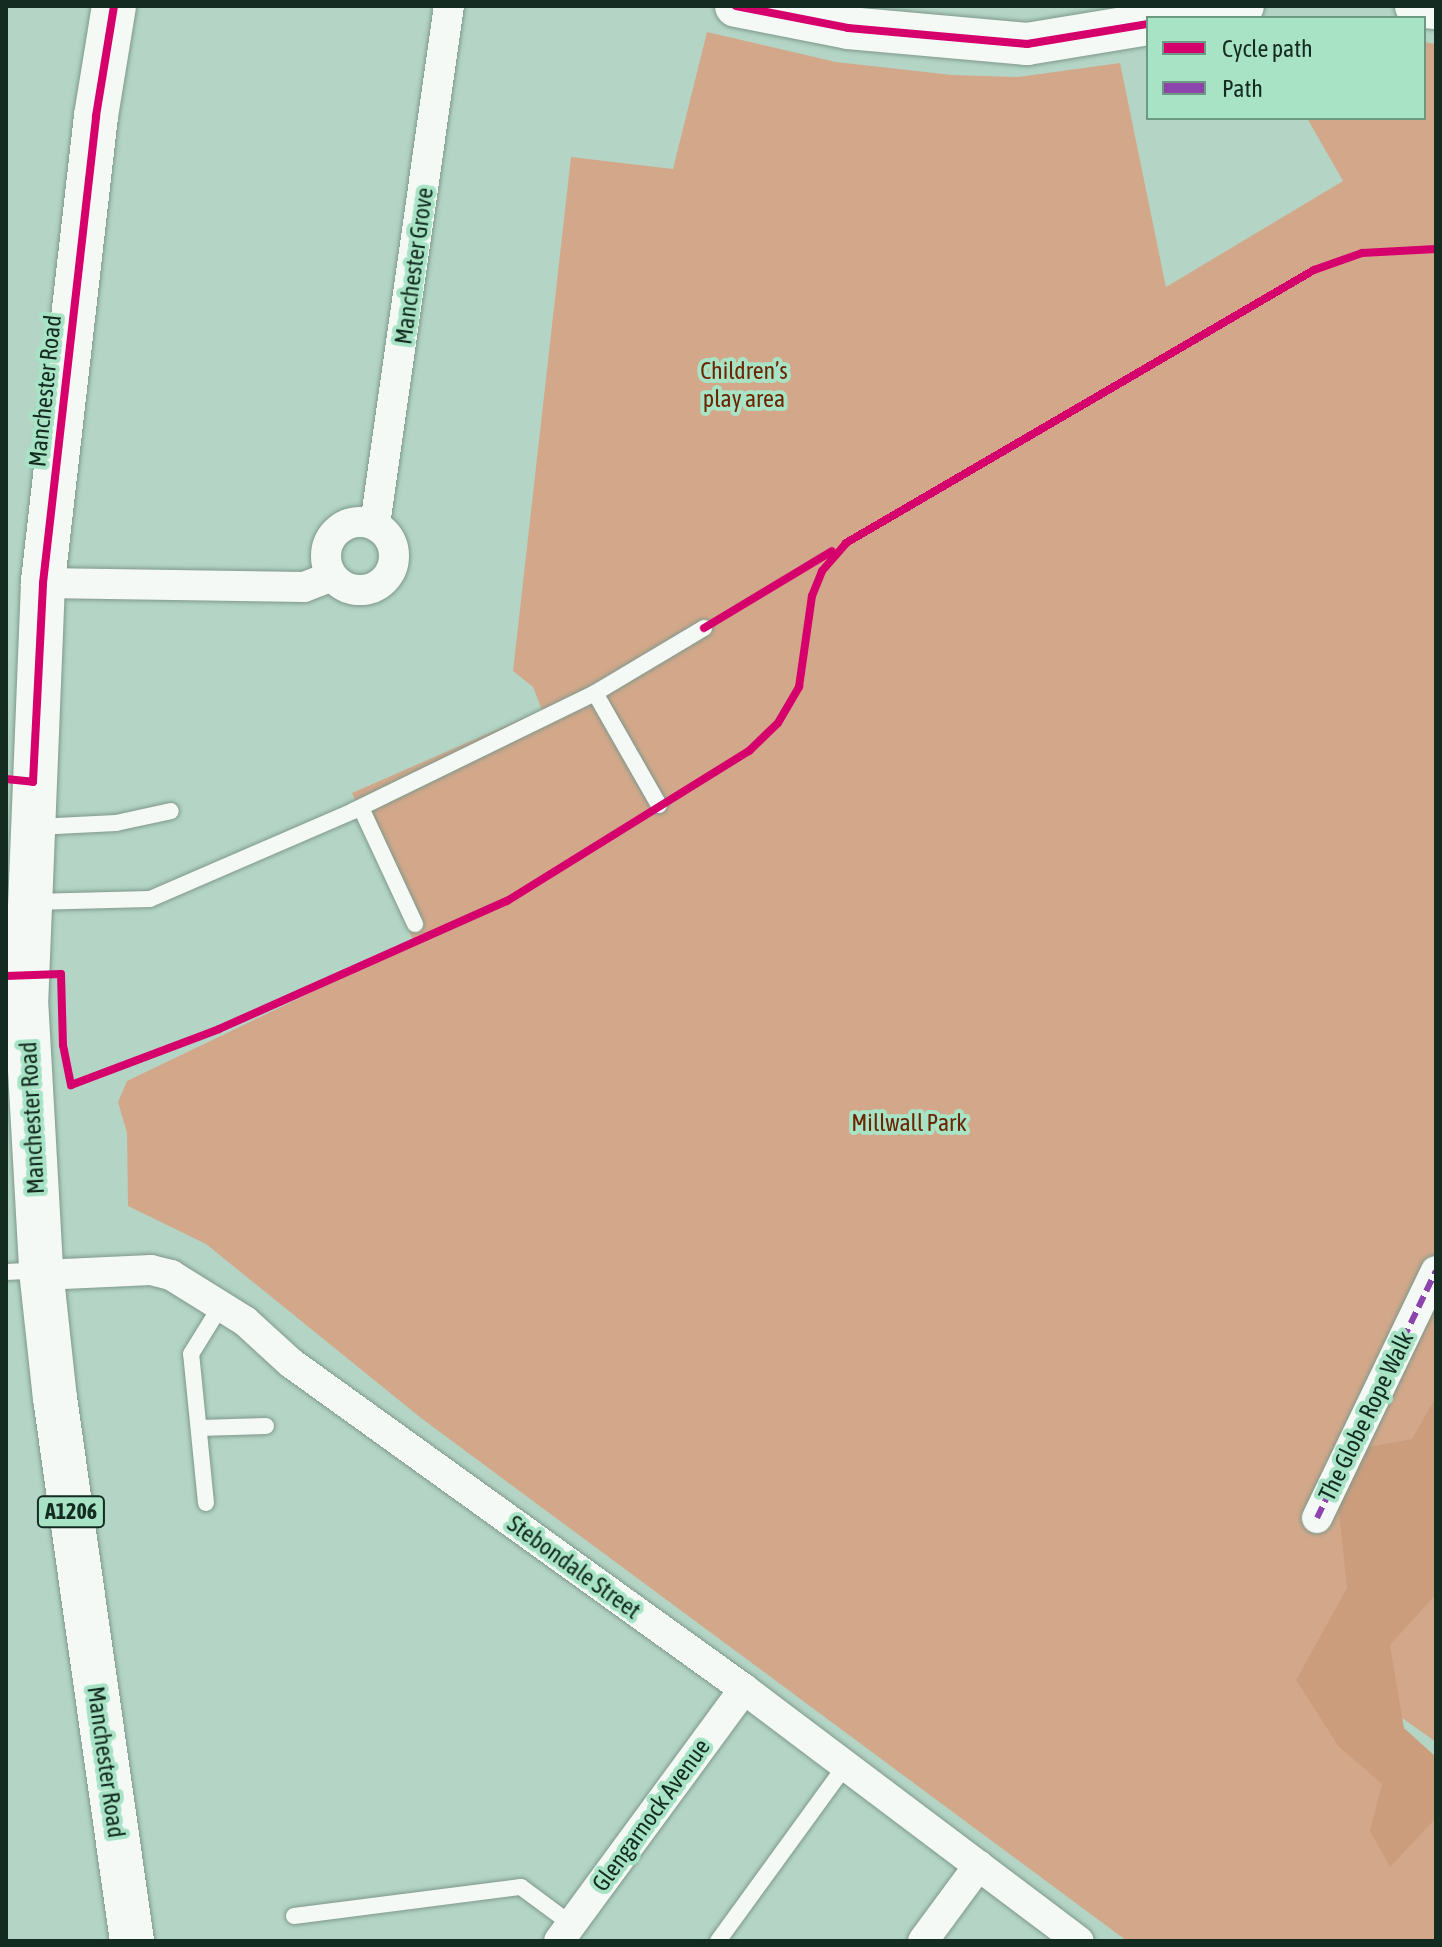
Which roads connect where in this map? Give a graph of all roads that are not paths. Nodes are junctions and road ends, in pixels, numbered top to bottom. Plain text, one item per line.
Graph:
1 (114, 6) edge
2 (449, 6) edge
3 (736, 6) edge
4 (1239, 6) edge
5 (1416, 6) edge
6 (1436, 8) edge
7 (1190, 16) edge
8 (1146, 24) edge
9 (375, 525) junction
10 (332, 576) junction
11 (43, 583) junction
12 (704, 628) dead end
13 (595, 693) junction
14 (19, 780) edge
15 (659, 805) dead end
16 (361, 808) junction
17 (171, 811) dead end
18 (30, 827) junction
19 (28, 902) junction
20 (415, 924) dead end
21 (1436, 1271) edge
22 (30, 1272) edge
23 (220, 1307) junction
24 (266, 1426) dead end
25 (199, 1428) junction
26 (206, 1503) dead end
27 (1317, 1518) dead end
28 (744, 1689) junction
29 (845, 1766) junction
30 (979, 1865) junction
31 (294, 1916) dead end
32 (565, 1932) edge
33 (132, 1941) edge
34 (718, 1941) edge
35 (923, 1941) edge
36 (1079, 1941) edge

1 - 11 main road, Manchester Road / A1206
2 - 9 street, Manchester Grove
3 - 8 street
4 - 7 street
5 - 6 street
9 - 10 street
9 - 10 street
10 - 11 street
11 - 14 main road, Manchester Road / A1206
12 - 13 lane
13 - 15 lane
13 - 16 lane
14 - 18 main road, Manchester Road / A1206
16 - 19 lane
16 - 20 lane
17 - 18 lane
18 - 19 main road, Manchester Road / A1206
19 - 22 main road, Manchester Road / A1206
21 - 27 street, The Globe Rope Walk
22 - 23 street, Stebondale Street
22 - 33 main road, Manchester Road / A1206
23 - 25 lane
23 - 28 street, Stebondale Street
24 - 25 lane
25 - 26 lane
28 - 29 street, Stebondale Street
28 - 32 street, Glengarnock Avenue
29 - 30 street, Stebondale Street
29 - 34 lane
30 - 35 street
30 - 36 street, Stebondale Street
31 - 32 lane

